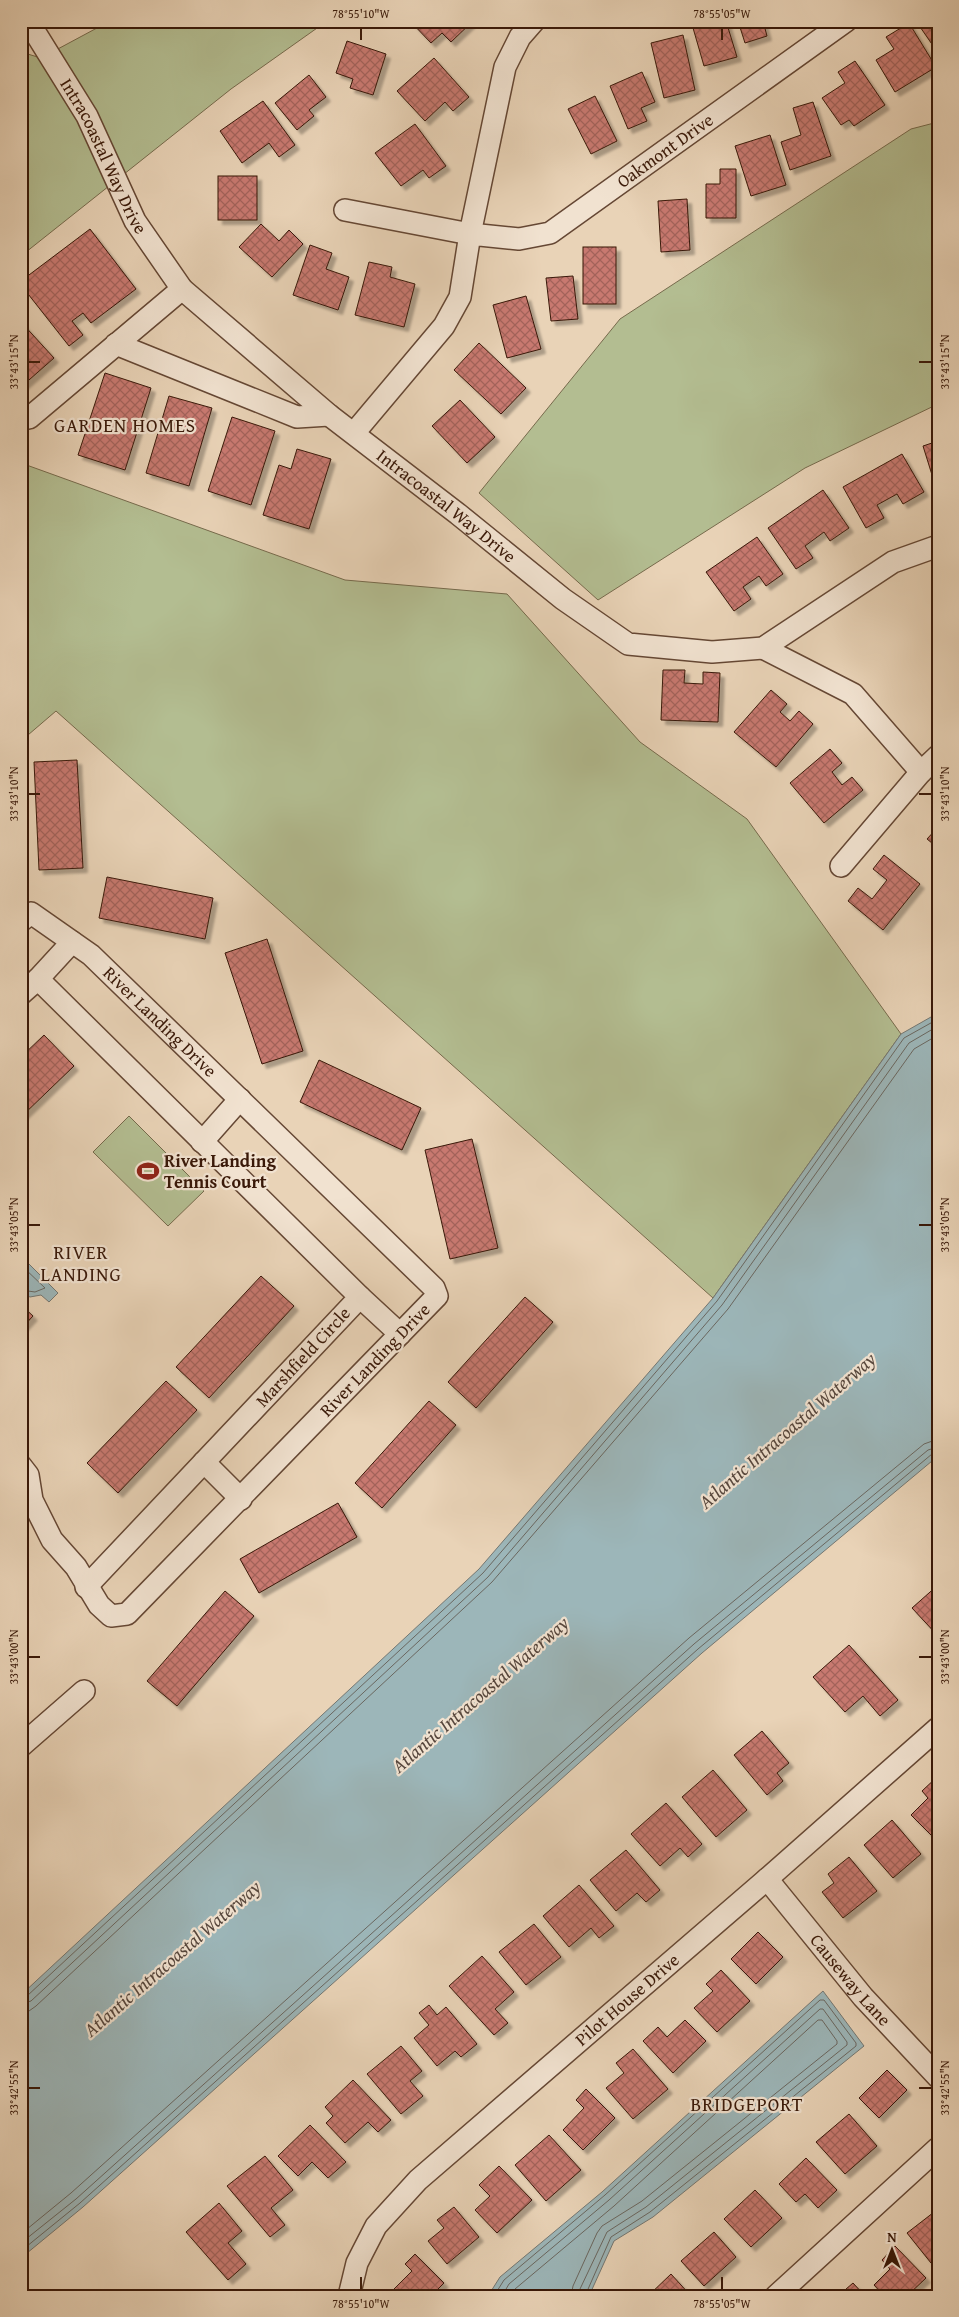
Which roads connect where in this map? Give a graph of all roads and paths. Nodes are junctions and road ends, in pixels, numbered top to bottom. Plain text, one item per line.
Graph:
1 (28, 21) edge
2 (534, 21) edge
3 (846, 21) edge
4 (345, 210) dead end
5 (470, 234) junction
6 (182, 288) junction
7 (116, 344) junction
8 (329, 415) junction
9 (29, 418) dead end
10 (354, 433) junction
11 (938, 546) edge
12 (763, 648) junction
13 (938, 756) edge
14 (921, 772) junction
15 (841, 866) dead end
16 (21, 921) edge
17 (72, 942) junction
18 (38, 980) junction
19 (21, 994) edge
20 (240, 1099) junction
21 (202, 1142) junction
22 (360, 1297) junction
23 (400, 1334) junction
24 (204, 1462) junction
25 (21, 1466) edge
26 (27, 1497) edge
27 (241, 1499) junction
28 (86, 1587) junction
29 (84, 1691) dead end
30 (938, 1728) edge
31 (21, 1746) edge
32 (767, 1880) junction
33 (938, 2076) edge
34 (938, 2148) edge
35 (348, 2296) edge
36 (776, 2296) edge

1 - 6 street, Intracoastal Way Drive
2 - 5 street
3 - 5 street, Oakmont Drive
4 - 5 street, Oakmont Drive
5 - 10 street
6 - 7 street
6 - 8 street, Intracoastal Way Drive
7 - 8 street
7 - 9 street
8 - 10 street, Intracoastal Way Drive
10 - 12 street, Intracoastal Way Drive
11 - 12 street
12 - 14 street
13 - 14 street
14 - 15 street
16 - 17 street, River Landing Drive
17 - 18 street
17 - 20 street, River Landing Drive
18 - 19 street
18 - 21 street, Marshfield Circle
20 - 21 street
20 - 23 street, River Landing Drive
21 - 22 street, Marshfield Circle
22 - 23 street
22 - 24 street, Marshfield Circle
23 - 27 street, River Landing Drive
24 - 27 street
24 - 28 street, Marshfield Circle
25 - 26 street, River Landing Drive
26 - 28 street, River Landing Drive
27 - 28 street, River Landing Drive
29 - 31 street
30 - 32 street, Pilot House Drive
32 - 33 street, Causeway Lane
32 - 35 street, Pilot House Drive
34 - 36 street

